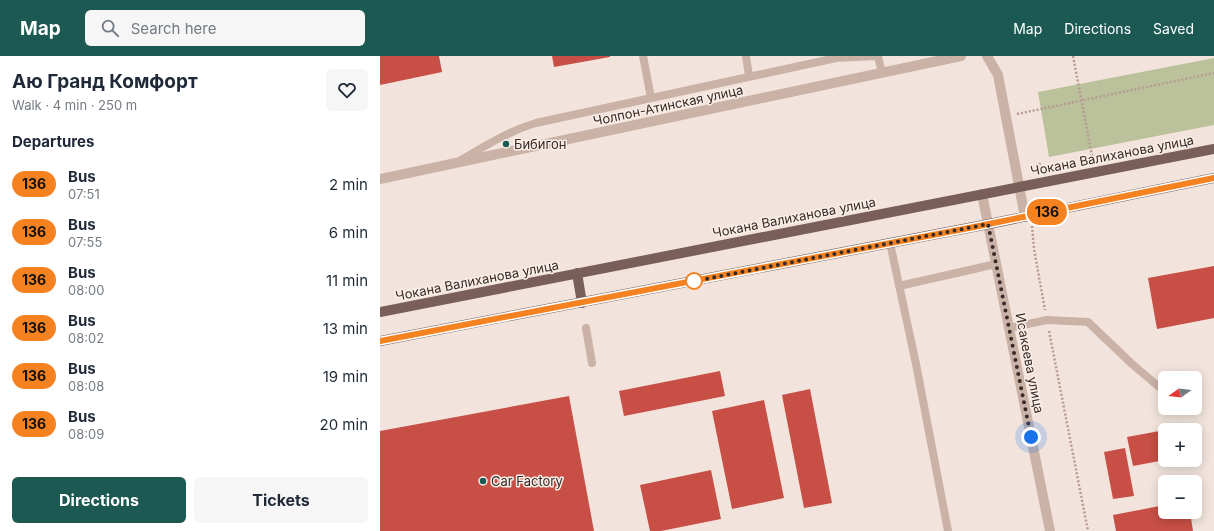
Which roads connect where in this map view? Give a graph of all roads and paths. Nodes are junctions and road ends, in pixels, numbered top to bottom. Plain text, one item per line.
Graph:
1 (643, 56) edge
2 (746, 56) edge
3 (877, 56) edge
4 (961, 56) edge
5 (987, 56) edge
6 (1073, 56) edge
7 (882, 73) junction
8 (1214, 73) edge
9 (749, 76) junction
10 (651, 98) junction
11 (1081, 100) junction
12 (1006, 116) junction
13 (1214, 149) edge
14 (457, 162) junction
15 (1040, 163) dead end
16 (1095, 172) junction
17 (1214, 178) edge
18 (380, 179) edge
19 (1034, 184) junction
20 (1020, 186) junction
21 (982, 194) junction
22 (1028, 216) junction
23 (988, 224) junction
24 (890, 243) junction
25 (996, 264) junction
26 (577, 274) junction
27 (899, 286) junction
28 (582, 303) junction
29 (380, 312) edge
30 (1047, 320) junction
31 (586, 328) dead end
32 (1009, 328) junction
33 (380, 341) edge
34 (592, 363) dead end
35 (1158, 386) edge
36 (948, 531) edge
37 (1050, 531) edge
38 (1088, 531) edge

1 - 10 lane
2 - 9 lane
3 - 7 lane
3 - 9 lane
4 - 7 street, Чолпон-Атинская улица
5 - 12 street
6 - 11 path
7 - 14 street, Чолпон-Атинская улица
8 - 11 path
9 - 10 lane
10 - 14 lane
11 - 12 path
11 - 16 path
12 - 20 street
13 - 16 main road, Чокана Валиханова улица
14 - 18 street, Чолпон-Атинская улица
15 - 19 path
16 - 19 main road, Чокана Валиханова улица
17 - 22 main road
19 - 20 main road, Чокана Валиханова улица
20 - 21 main road, Чокана Валиханова улица
20 - 22 street
21 - 23 street, Исакеева улица
21 - 26 main road, Чокана Валиханова улица
22 - 23 main road
22 - 30 path
23 - 24 main road
23 - 25 street, Исакеева улица
24 - 27 lane
24 - 28 main road
25 - 27 lane
25 - 32 street, Исакеева улица
26 - 28 main road
26 - 29 main road, Чокана Валиханова улица
27 - 36 lane
28 - 33 main road
30 - 32 lane
30 - 35 lane
30 - 38 path
31 - 34 lane
32 - 37 street, Исакеева улица

